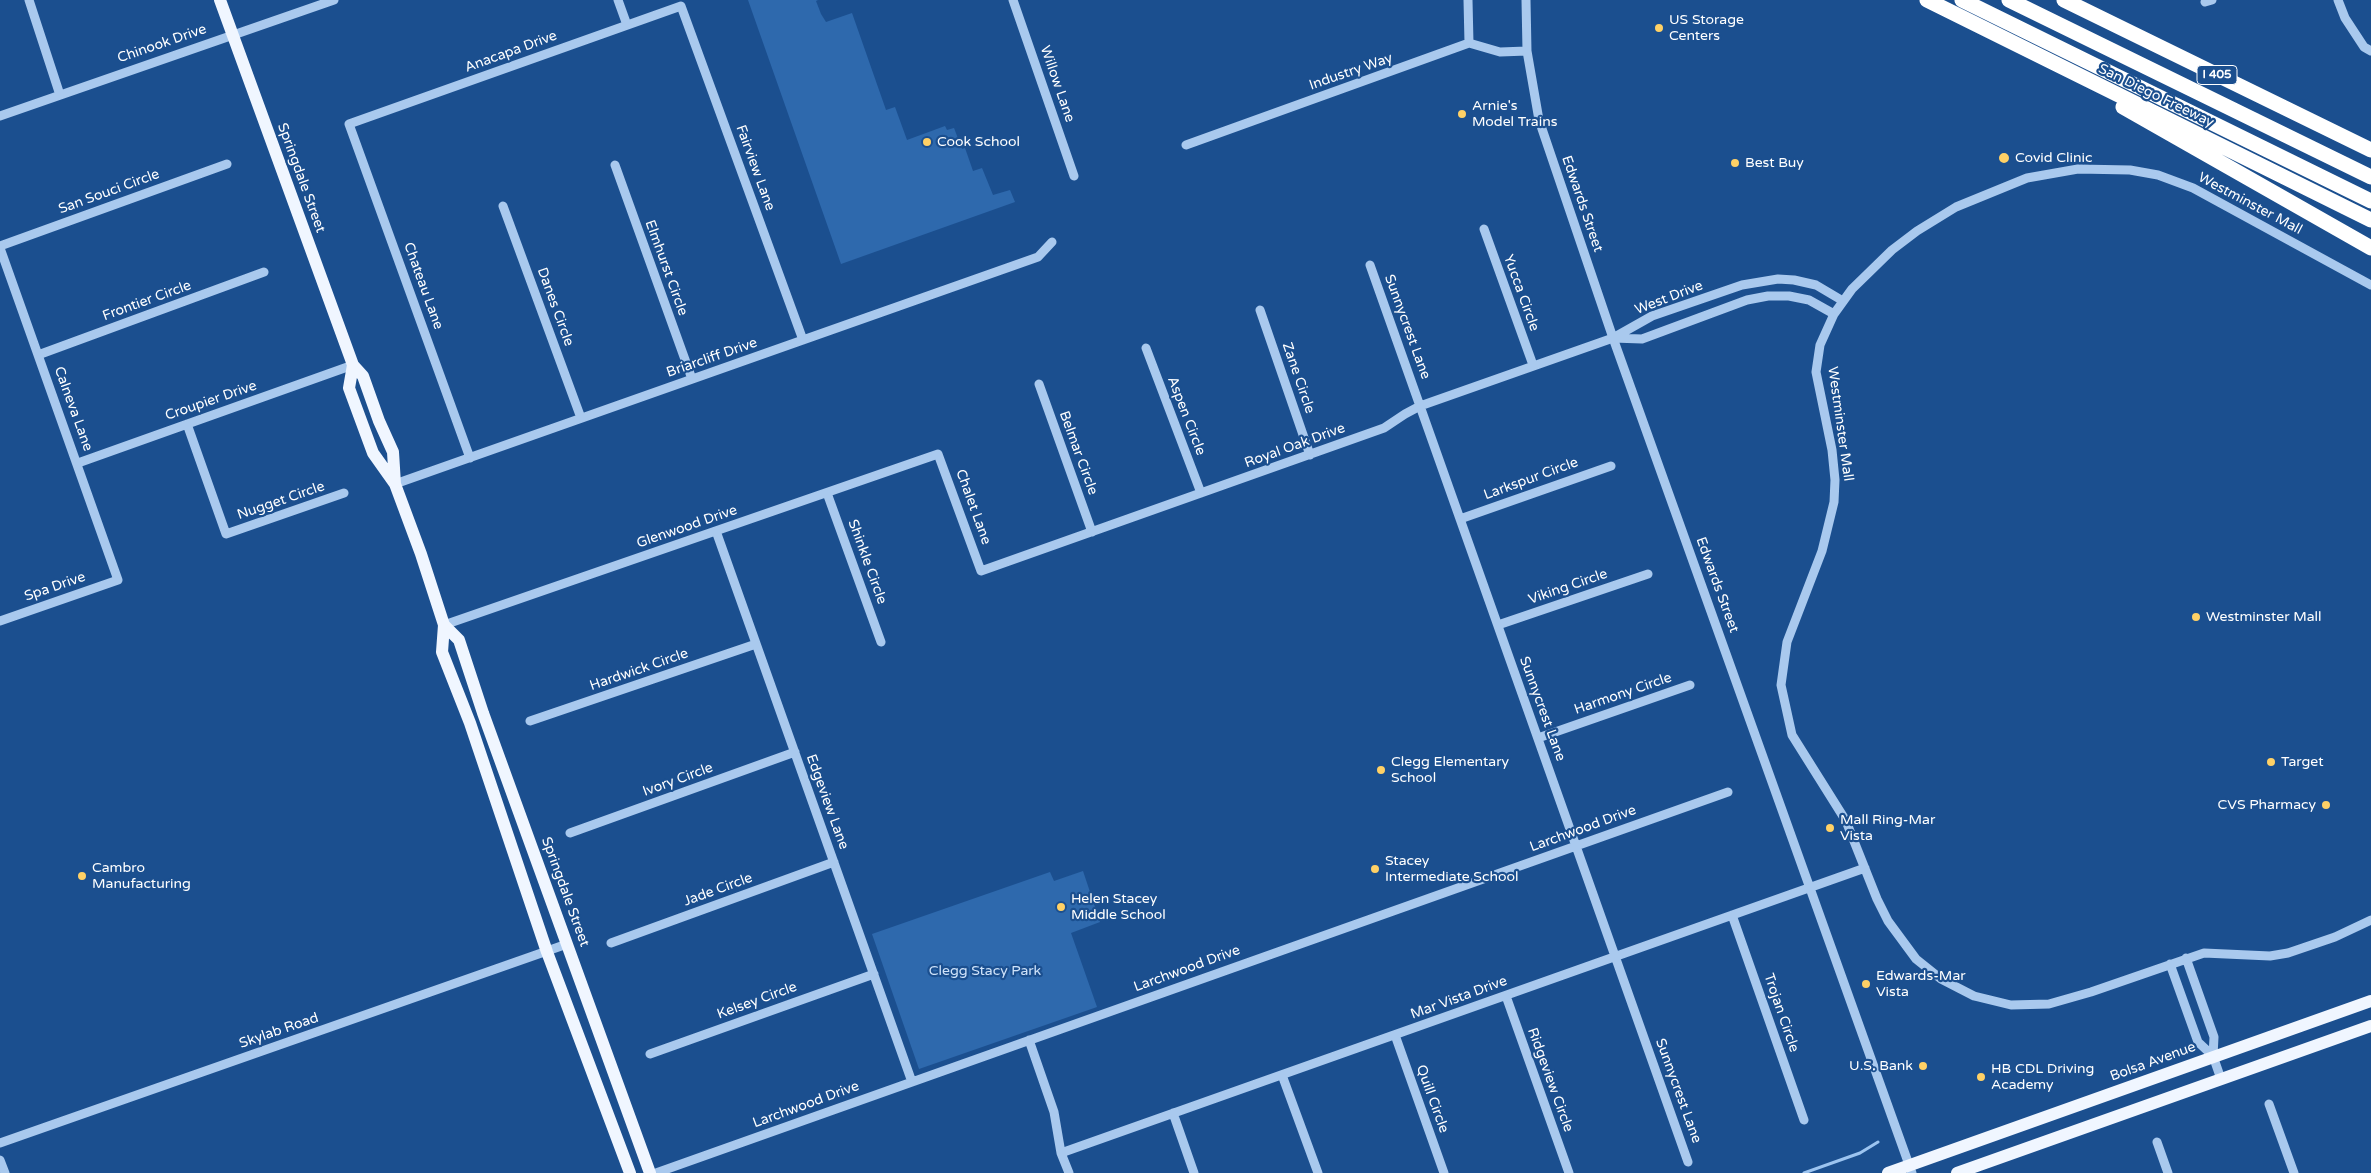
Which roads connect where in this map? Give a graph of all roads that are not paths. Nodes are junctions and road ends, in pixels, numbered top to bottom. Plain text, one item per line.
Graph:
1 (29, 0) edge
2 (220, 0) edge
3 (334, 0) edge
4 (618, 0) edge
5 (1013, 0) edge
6 (1468, 0) edge
7 (1526, 0) edge
8 (1962, 0) edge
9 (2009, 0) edge
10 (2064, 0) edge
11 (2338, 0) edge
12 (1929, 1) edge
13 (681, 6) joint
14 (627, 26) junction
15 (232, 34) junction
16 (1469, 43) junction
17 (1527, 51) junction
18 (2371, 51) edge
19 (2072, 73) junction
20 (2116, 76) junction
21 (60, 95) junction
22 (0, 116) edge
23 (349, 124) joint
24 (1186, 144) dead end
25 (2371, 150) edge
26 (227, 164) dead end
27 (615, 165) dead end
28 (2263, 167) junction
29 (1074, 176) dead end
30 (2371, 177) edge
31 (2371, 201) edge
32 (503, 206) dead end
33 (2371, 220) edge
34 (1484, 229) dead end
35 (1052, 242) dead end
36 (0, 247) edge
37 (2371, 248) edge
38 (1370, 265) dead end
39 (264, 272) dead end
40 (2371, 285) edge
41 (1843, 300) junction
42 (1260, 310) dead end
43 (1834, 314) junction
44 (1613, 338) junction
45 (804, 340) junction
46 (1146, 348) dead end
47 (38, 355) junction
48 (353, 365) junction
49 (1533, 366) junction
50 (692, 380) junction
51 (1039, 384) dead end
52 (1420, 406) junction
53 (581, 418) junction
54 (187, 424) junction
55 (938, 454) joint
56 (1310, 455) junction
57 (470, 458) junction
58 (78, 462) junction
59 (1611, 466) dead end
60 (395, 484) junction
61 (827, 492) junction
62 (344, 493) dead end
63 (1201, 493) junction
64 (1460, 519) junction
65 (716, 531) junction
66 (1092, 532) junction
67 (981, 571) joint
68 (1648, 574) dead end
69 (118, 580) joint
70 (0, 621) edge
71 (444, 625) junction
72 (1498, 625) junction
73 (881, 642) dead end
74 (756, 644) junction
75 (451, 674) junction
76 (472, 680) junction
77 (1690, 685) dead end
78 (530, 721) dead end
79 (1538, 738) junction
80 (795, 752) junction
81 (1728, 792) dead end
82 (570, 833) dead end
83 (1576, 846) junction
84 (834, 862) junction
85 (1866, 868) junction
86 (1811, 887) junction
87 (1732, 915) junction
88 (2371, 920) edge
89 (611, 943) dead end
90 (567, 944) junction
91 (546, 952) junction
92 (1616, 957) junction
93 (2186, 958) junction
94 (2170, 964) junction
95 (874, 974) junction
96 (1506, 996) junction
97 (2371, 1001) edge
98 (2371, 1026) edge
99 (1394, 1035) junction
100 (1029, 1040) junction
101 (650, 1054) dead end
102 (2213, 1056) junction
103 (1282, 1075) junction
104 (2221, 1079) junction
105 (912, 1082) junction
106 (2269, 1104) dead end
107 (1173, 1114) junction
108 (1804, 1120) dead end
109 (2157, 1142) dead end
110 (0, 1143) edge
111 (1061, 1153) junction
112 (0, 1160) edge
113 (1688, 1162) dead end
114 (1911, 1169) edge
115 (5, 1173) edge
116 (630, 1173) edge
117 (650, 1173) edge
118 (656, 1173) edge
119 (1069, 1173) edge
120 (1194, 1173) edge
121 (1318, 1173) edge
122 (1444, 1173) edge
123 (1569, 1173) edge
124 (1888, 1173) edge
125 (1957, 1173) edge
126 (2168, 1173) edge
127 (2294, 1173) edge

1 - 21 street
2 - 15 main road, Springdale Street
3 - 15 street, Chinook Drive
4 - 14 street
5 - 29 street, Willow Lane
6 - 16 street
7 - 17 street, Edwards Street
8 - 20 highway
9 - 30 highway
10 - 25 highway, I 405
11 - 18 street
12 - 19 highway, San Diego Freeway
13 - 14 street, Anacapa Drive
13 - 45 street, Fairview Lane
14 - 23 street, Anacapa Drive
15 - 21 street, Chinook Drive
15 - 48 main road, Springdale Street
16 - 17 street
16 - 24 street, Industry Way
17 - 44 street, Edwards Street
19 - 28 highway, San Diego Freeway
19 - 37 highway
20 - 28 highway
20 - 31 highway
21 - 22 street, Chinook Drive
23 - 57 street, Chateau Lane
26 - 36 street, San Souci Circle
27 - 50 street, Elmhurst Circle
28 - 33 highway, San Diego Freeway
32 - 53 street, Danes Circle
34 - 49 street, Yucca Circle
35 - 45 street, Briarcliff Drive
36 - 47 street, Calneva Lane
38 - 52 street, Sunnycrest Lane
39 - 47 street, Frontier Circle
40 - 41 street, Westminster Mall
41 - 43 street, Westminster Mall
41 - 44 street, West Drive
42 - 56 street, Zane Circle
43 - 44 street, West Drive
43 - 85 street, Westminster Mall
44 - 49 street, Royal Oak Drive
44 - 86 street, Edwards Street
45 - 50 street, Briarcliff Drive
46 - 63 street, Aspen Circle
47 - 58 street, Calneva Lane
48 - 54 street, Croupier Drive
48 - 60 main road, Springdale Street
48 - 60 main road, Springdale Street
49 - 52 street, Royal Oak Drive
50 - 53 street, Briarcliff Drive
51 - 66 street, Belmar Circle
52 - 56 street, Royal Oak Drive
52 - 64 street, Sunnycrest Lane
53 - 57 street, Briarcliff Drive
54 - 58 street, Croupier Drive
54 - 62 street, Nugget Circle
55 - 61 street, Glenwood Drive
55 - 67 street, Chalet Lane
56 - 63 street, Royal Oak Drive
57 - 60 street, Briarcliff Drive
58 - 69 street, Calneva Lane
59 - 64 street, Larkspur Circle
60 - 71 main road, Springdale Street
61 - 65 street, Glenwood Drive
61 - 73 street, Shinkle Circle
63 - 66 street, Royal Oak Drive
64 - 72 street, Sunnycrest Lane
65 - 71 street, Glenwood Drive
65 - 74 street, Edgeview Lane
66 - 67 street, Royal Oak Drive
68 - 72 street, Viking Circle
69 - 70 street, Spa Drive
71 - 75 main road, Springdale Street
71 - 76 main road, Springdale Street
72 - 79 street, Sunnycrest Lane
74 - 78 street, Hardwick Circle
74 - 80 street, Edgeview Lane
75 - 76 main road
75 - 91 main road, Springdale Street
76 - 90 main road, Springdale Street
77 - 79 street, Harmony Circle
79 - 83 street, Sunnycrest Lane
80 - 82 street, Ivory Circle
80 - 84 street, Edgeview Lane
81 - 83 street, Larchwood Drive
83 - 92 street, Sunnycrest Lane
83 - 100 street, Larchwood Drive
84 - 89 street, Jade Circle
84 - 95 street, Edgeview Lane
85 - 86 street, Mar Vista Drive
85 - 94 street, Westminster Mall
86 - 87 street, Mar Vista Drive
86 - 114 street, Edwards Street
87 - 92 street, Mar Vista Drive
87 - 108 street, Trojan Circle
88 - 93 street, Westminster Mall
90 - 91 street, Skylab Road
90 - 117 main road, Springdale Street
91 - 110 street, Skylab Road
91 - 116 main road, Springdale Street
92 - 96 street, Mar Vista Drive
92 - 113 street, Sunnycrest Lane
93 - 94 street, Westminster Mall
93 - 102 street
94 - 102 street
95 - 101 street, Kelsey Circle
95 - 105 street, Edgeview Lane
96 - 99 street, Mar Vista Drive
96 - 123 street, Ridgeview Circle
97 - 102 main road, Bolsa Avenue
98 - 104 main road
99 - 103 street, Mar Vista Drive
99 - 122 street, Quill Circle
100 - 105 street, Larchwood Drive
100 - 111 street
102 - 104 street
102 - 114 main road, Bolsa Avenue
103 - 107 street, Mar Vista Drive
103 - 121 street
104 - 125 main road
105 - 118 street, Larchwood Drive
106 - 127 street
107 - 111 street, Mar Vista Drive
107 - 120 street
109 - 126 street
111 - 119 street
112 - 115 street
114 - 124 main road, Bolsa Avenue

